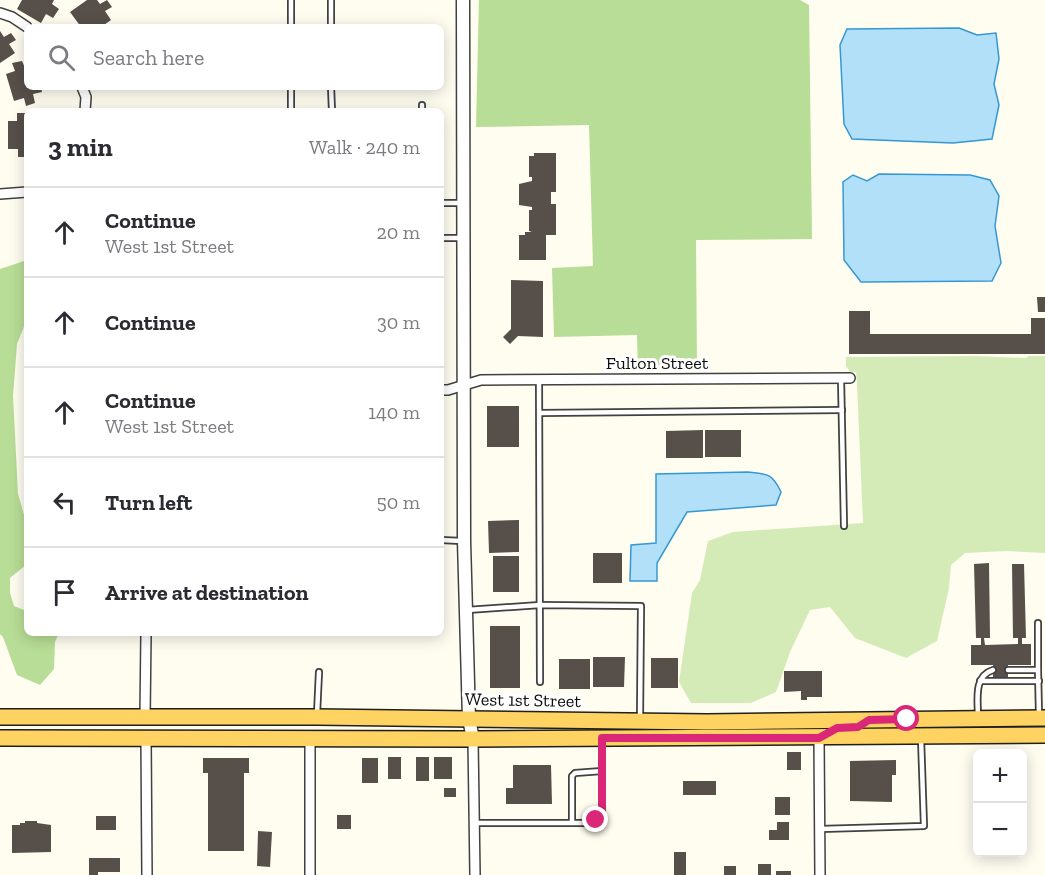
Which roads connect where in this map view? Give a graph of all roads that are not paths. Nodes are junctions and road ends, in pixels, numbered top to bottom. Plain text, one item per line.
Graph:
1 (291, 0) edge
2 (331, 0) edge
3 (463, 0) edge
4 (0, 13) edge
5 (291, 24) edge
6 (331, 24) edge
7 (24, 25) edge
8 (83, 90) edge
9 (291, 90) edge
10 (332, 90) edge
11 (85, 108) edge
12 (291, 108) edge
13 (332, 108) edge
14 (24, 192) edge
15 (0, 194) edge
16 (444, 203) edge
17 (463, 203) junction
18 (444, 238) edge
19 (463, 238) junction
20 (846, 378) joint
21 (540, 380) junction
22 (464, 384) junction
23 (444, 390) edge
24 (842, 410) junction
25 (540, 413) junction
26 (844, 526) dead end
27 (444, 540) edge
28 (464, 542) junction
29 (540, 605) junction
30 (466, 610) junction
31 (1038, 623) dead end
32 (146, 636) edge
33 (993, 670) dead end
34 (1008, 670) dead end
35 (1038, 670) junction
36 (319, 672) dead end
37 (980, 681) junction
38 (1038, 681) junction
39 (540, 682) dead end
40 (0, 717) edge
41 (146, 717) junction
42 (200, 717) junction
43 (317, 717) junction
44 (978, 718) junction
45 (1042, 718) edge
46 (469, 719) junction
47 (869, 720) junction
48 (640, 721) junction
49 (1045, 735) edge
50 (921, 736) junction
51 (0, 738) edge
52 (65, 738) junction
53 (146, 738) junction
54 (602, 738) junction
55 (819, 738) junction
56 (310, 739) junction
57 (472, 740) junction
58 (602, 771) junction
59 (474, 824) junction
60 (572, 824) junction
61 (820, 829) junction
62 (147, 875) edge
63 (310, 875) edge
64 (475, 875) edge
65 (820, 875) edge

1 - 5 lane
2 - 6 lane
3 - 17 street
4 - 7 street
8 - 11 street
9 - 12 lane
10 - 13 lane
14 - 15 street
16 - 17 lane
17 - 19 street
18 - 19 lane
19 - 22 street
20 - 21 street, Fulton Street
20 - 24 lane
21 - 22 street, Fulton Street
21 - 25 lane
22 - 23 street, Fulton Street
22 - 28 street
24 - 25 lane
24 - 26 lane
25 - 29 lane
27 - 28 lane
28 - 30 street
29 - 30 lane
29 - 39 lane
29 - 48 lane
30 - 46 street
31 - 35 lane
32 - 41 street
33 - 37 lane
34 - 35 lane
35 - 38 lane
36 - 43 lane
37 - 38 lane
37 - 44 lane
38 - 45 lane
40 - 41 main road, West 1st Street
41 - 42 main road, West 1st Street
41 - 52 main road
42 - 43 main road, West 1st Street
42 - 53 main road
43 - 46 main road, West 1st Street
44 - 45 main road, West 1st Street
44 - 47 main road, West 1st Street
46 - 48 main road, West 1st Street
46 - 57 street
47 - 48 main road, West 1st Street
47 - 55 main road
49 - 50 main road, West 1st Street
50 - 55 main road, West 1st Street
50 - 61 lane
51 - 52 main road, West 1st Street
52 - 53 main road, West 1st Street
53 - 56 main road, West 1st Street
53 - 62 street
54 - 55 main road, West 1st Street
54 - 57 main road, West 1st Street
54 - 58 lane
55 - 61 street
56 - 57 main road, West 1st Street
56 - 63 street
57 - 59 street
58 - 60 lane
58 - 60 lane
59 - 60 lane
59 - 64 street
61 - 65 street

